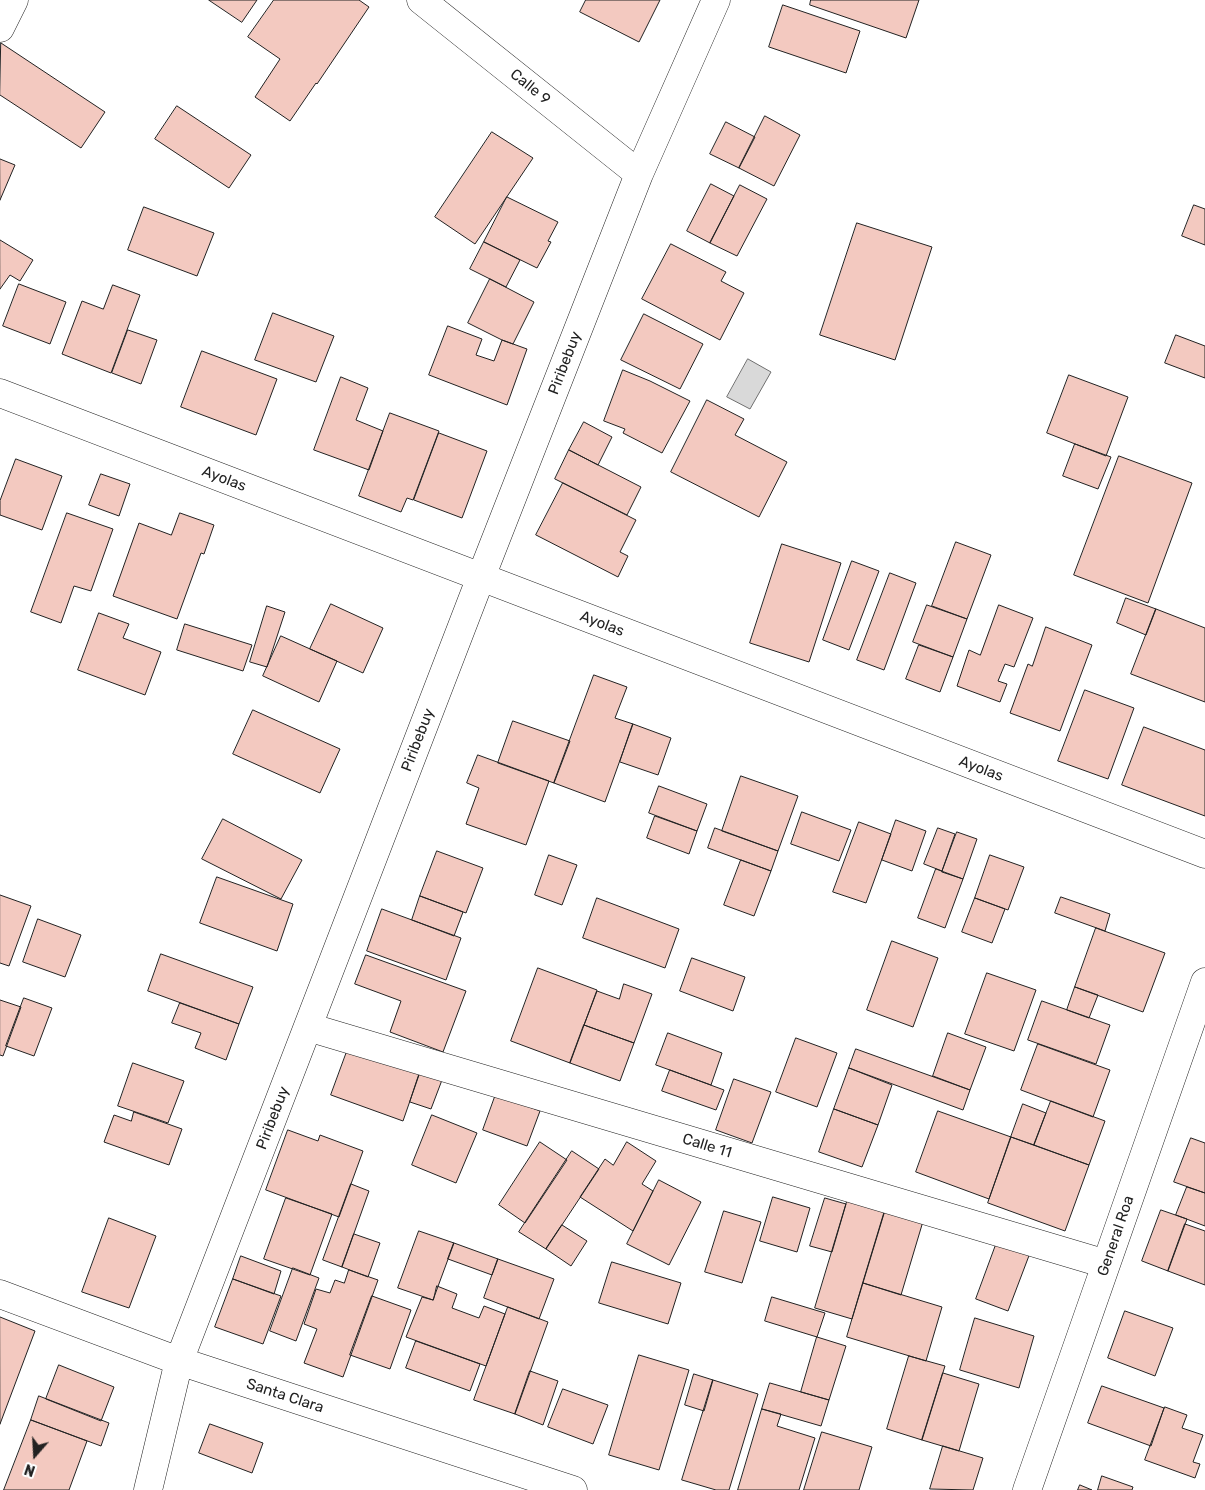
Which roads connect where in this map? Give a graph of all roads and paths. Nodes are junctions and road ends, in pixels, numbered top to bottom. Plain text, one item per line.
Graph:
1 (14, 0) edge
2 (421, 0) edge
3 (716, 0) edge
4 (0, 28) edge
5 (639, 174) junction
6 (0, 393) edge
7 (481, 577) junction
8 (1205, 854) edge
9 (1205, 982) edge
10 (308, 1027) junction
11 (1106, 1264) junction
12 (0, 1294) edge
13 (179, 1361) junction
14 (148, 1490) edge
15 (573, 1490) edge
16 (1027, 1490) edge

1 - 4 street
2 - 5 street, Calle 9
3 - 5 street, Piribebuy
5 - 7 street, Piribebuy
6 - 7 street, Ayolas
7 - 8 street, Ayolas
7 - 10 street, Piribebuy
9 - 11 street, General Roa
10 - 11 street, Calle 11
10 - 13 street, Piribebuy
11 - 16 street, General Roa
12 - 13 street, Santa Clara
13 - 14 street, Piribebuy
13 - 15 street, Santa Clara

